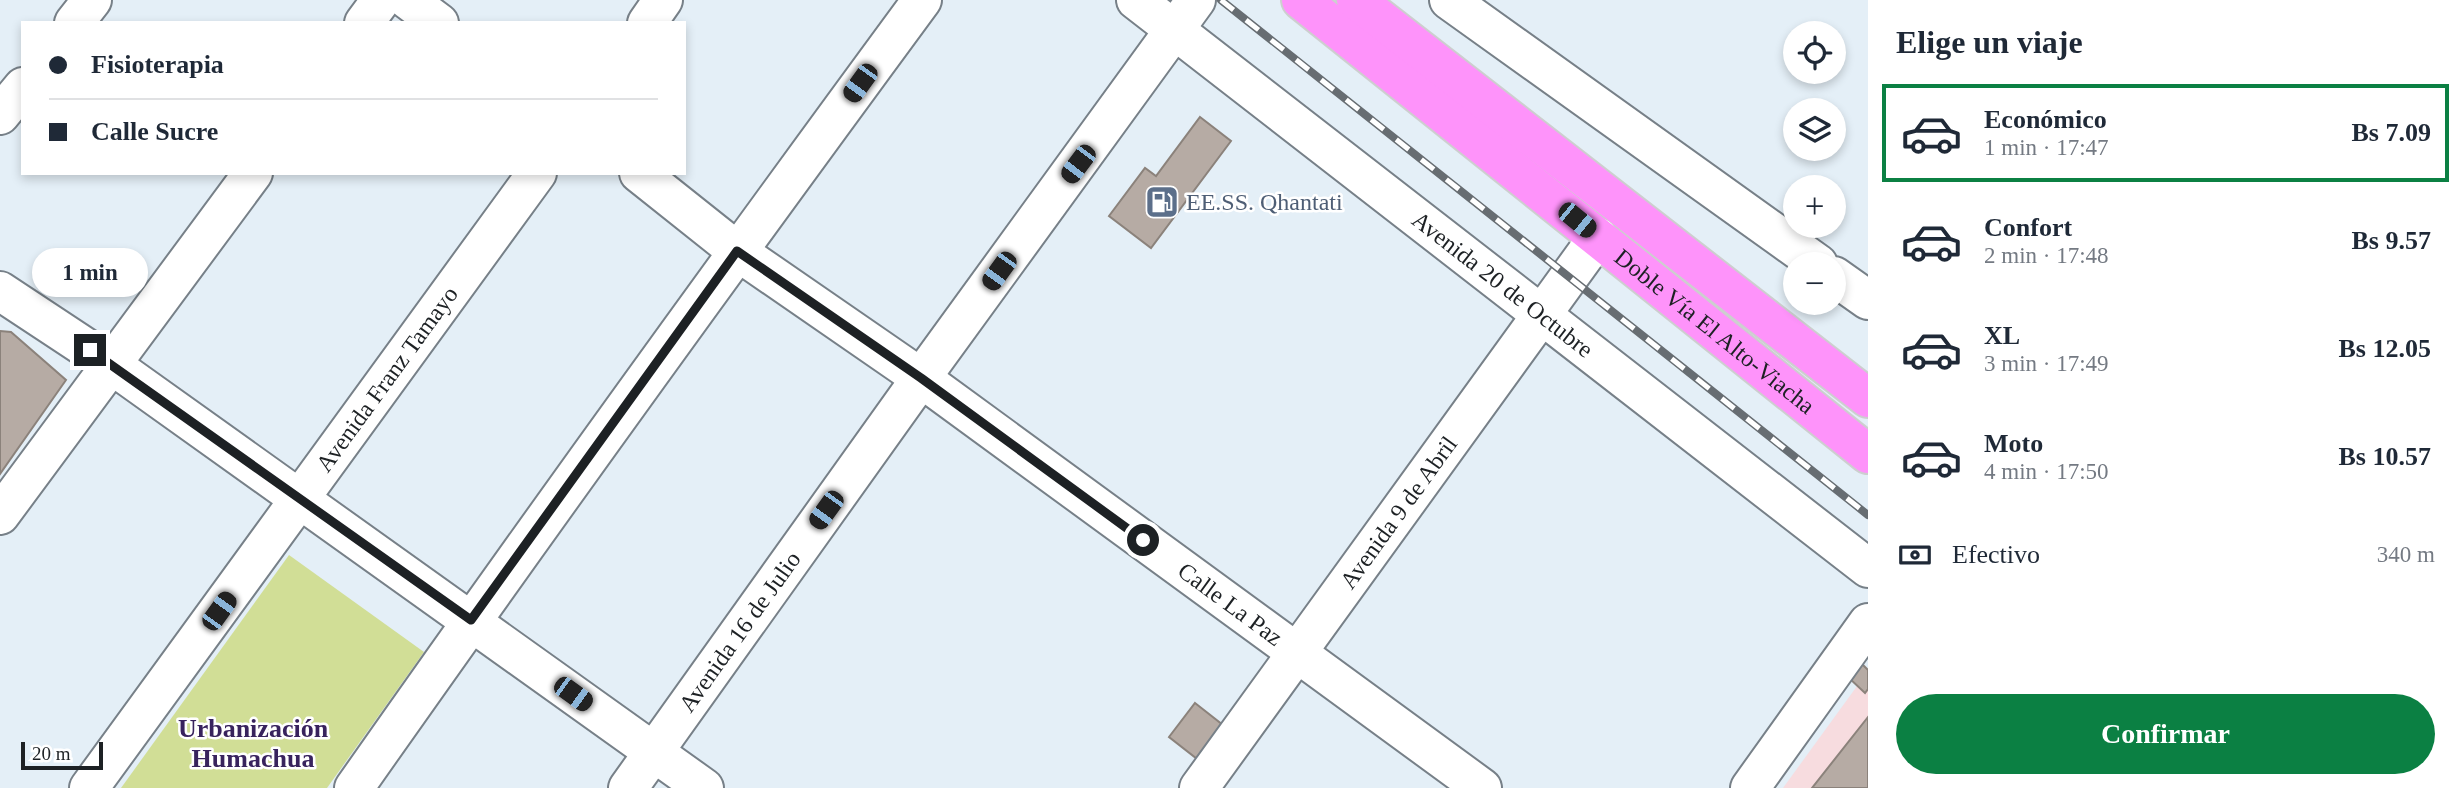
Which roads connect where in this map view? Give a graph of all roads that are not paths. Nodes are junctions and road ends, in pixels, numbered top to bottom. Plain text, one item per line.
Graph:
1 (92, 0) edge
2 (381, 0) edge
3 (408, 0) edge
4 (663, 0) edge
5 (922, 0) edge
6 (1136, 0) edge
7 (1301, 0) edge
8 (1356, 0) edge
9 (1449, 0) edge
10 (1186, 15) edge
11 (76, 21) edge
12 (365, 21) edge
13 (436, 21) edge
14 (648, 21) edge
15 (21, 89) edge
16 (0, 115) edge
17 (252, 175) edge
18 (536, 175) edge
19 (642, 175) edge
20 (1598, 237) junction
21 (737, 251) junction
22 (1801, 252) edge
23 (1846, 284) edge
24 (0, 291) edge
25 (1868, 300) edge
26 (1541, 313) junction
27 (112, 365) junction
28 (921, 378) junction
29 (1868, 398) edge
30 (1868, 454) edge
31 (300, 500) junction
32 (0, 515) edge
33 (1868, 568) edge
34 (471, 620) junction
35 (1868, 623) edge
36 (1298, 653) junction
37 (653, 752) junction
38 (89, 788) edge
39 (354, 788) edge
40 (628, 788) edge
41 (704, 788) edge
42 (1199, 788) edge
43 (1482, 788) edge
44 (1750, 788) edge

1 - 11 street
2 - 12 street
3 - 13 street
4 - 14 street
5 - 21 street
6 - 10 street, Avenida 20 de Octubre
7 - 20 highway, Doble Vía El Alto-Viacha
8 - 29 highway, Doble Vía El Alto-Viacha
9 - 22 street
10 - 26 street, Avenida 20 de Octubre
10 - 28 street, Avenida 16 de Julio
15 - 16 street
17 - 27 street
18 - 31 street, Avenida Franz Tamayo
19 - 21 street, Calle La Paz
20 - 26 street, Avenida 9 de Abril
20 - 30 highway, Doble Vía El Alto-Viacha
21 - 28 street, Calle La Paz
21 - 34 street
23 - 25 street
24 - 27 street
26 - 33 street, Avenida 20 de Octubre
26 - 36 street, Avenida 9 de Abril
27 - 31 street
27 - 32 street
28 - 36 street, Calle La Paz
28 - 37 street, Avenida 16 de Julio
31 - 34 street
31 - 38 street, Avenida Franz Tamayo
34 - 37 street
34 - 39 street
35 - 44 street
36 - 42 street, Avenida 9 de Abril
36 - 43 street, Calle La Paz
37 - 40 street, Avenida 16 de Julio
37 - 41 street

